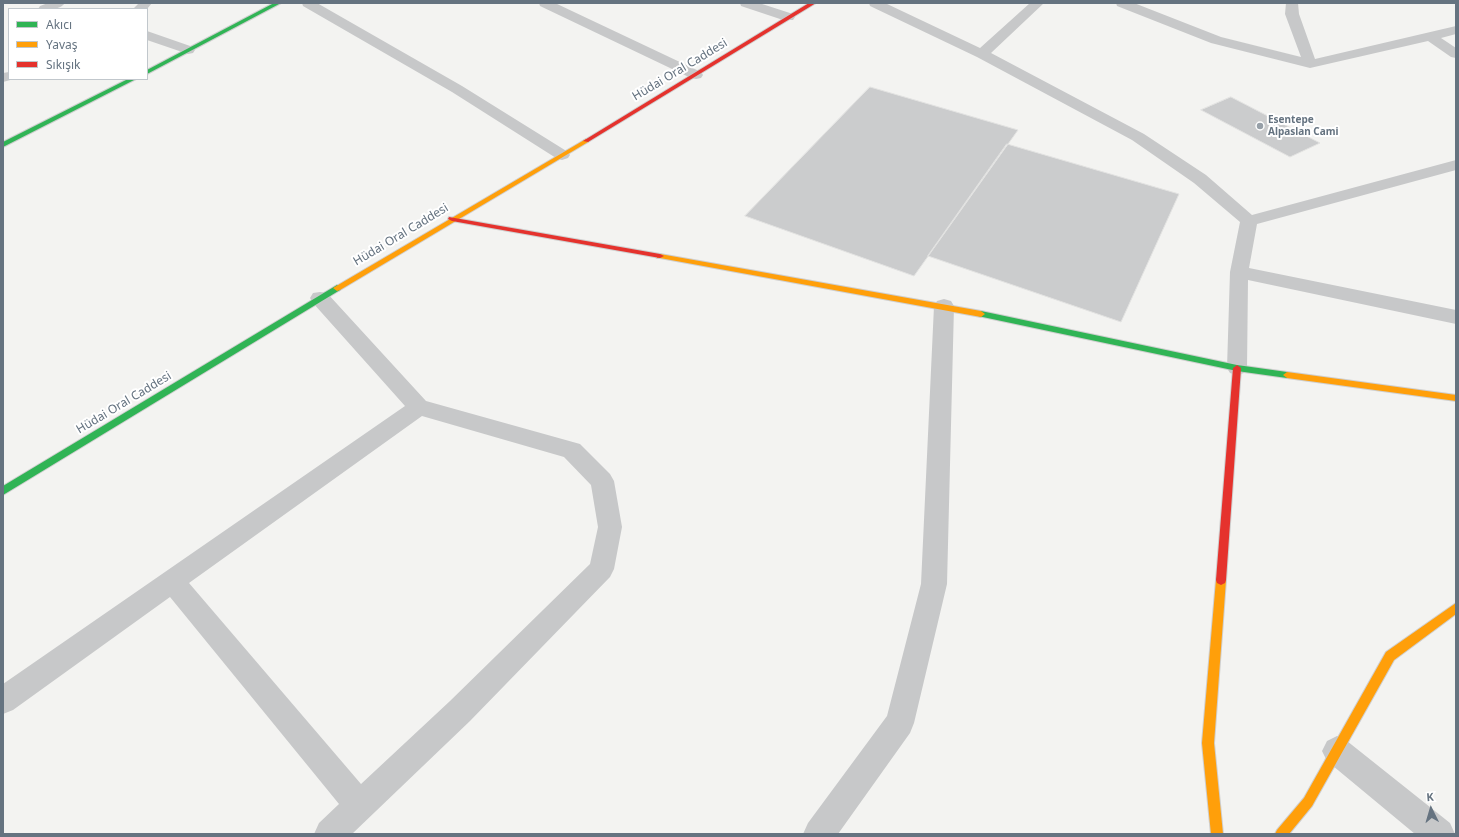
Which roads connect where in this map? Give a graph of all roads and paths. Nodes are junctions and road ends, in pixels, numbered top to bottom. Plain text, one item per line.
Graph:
1 (59, 3) edge
2 (278, 3) edge
3 (308, 3) edge
4 (545, 3) edge
5 (746, 3) edge
6 (814, 3) edge
7 (875, 3) edge
8 (1038, 3) edge
9 (1122, 3) edge
10 (1292, 3) edge
11 (47, 8) edge
12 (788, 17) junction
13 (1456, 30) edge
14 (148, 35) edge
15 (1430, 36) junction
16 (188, 50) junction
17 (982, 54) junction
18 (1456, 54) edge
19 (1310, 64) junction
20 (148, 71) edge
21 (696, 75) junction
22 (131, 80) edge
23 (3, 145) edge
24 (562, 155) junction
25 (1456, 165) edge
26 (452, 220) junction
27 (1249, 221) junction
28 (1239, 272) junction
29 (320, 298) junction
30 (944, 306) junction
31 (1456, 317) edge
32 (1237, 368) junction
33 (1456, 398) edge
34 (419, 407) junction
35 (3, 491) edge
36 (172, 581) junction
37 (1456, 608) edge
38 (3, 700) edge
39 (1337, 751) junction
40 (360, 806) junction
41 (330, 834) edge
42 (819, 834) edge
43 (1217, 834) edge
44 (1282, 834) edge
45 (1439, 834) edge

1 - 11 street
2 - 16 street
3 - 24 street
4 - 21 street
5 - 12 street
6 - 12 street, Hüdai Oral Caddesi
7 - 17 street
8 - 17 street
9 - 19 street
10 - 19 street
12 - 21 street, Hüdai Oral Caddesi
13 - 15 street
14 - 16 street
15 - 18 street
15 - 19 street
16 - 20 street
17 - 27 street
21 - 24 street, Hüdai Oral Caddesi
22 - 23 street
24 - 26 street, Hüdai Oral Caddesi
25 - 27 street
26 - 29 street, Hüdai Oral Caddesi
26 - 30 street
27 - 28 street
28 - 31 street
28 - 32 street
29 - 34 street
29 - 35 street, Hüdai Oral Caddesi
30 - 32 street
30 - 42 street
32 - 33 street
32 - 43 street
34 - 36 street
34 - 40 street
36 - 38 street
36 - 40 street
37 - 39 street
39 - 44 street
39 - 45 street
40 - 41 street

